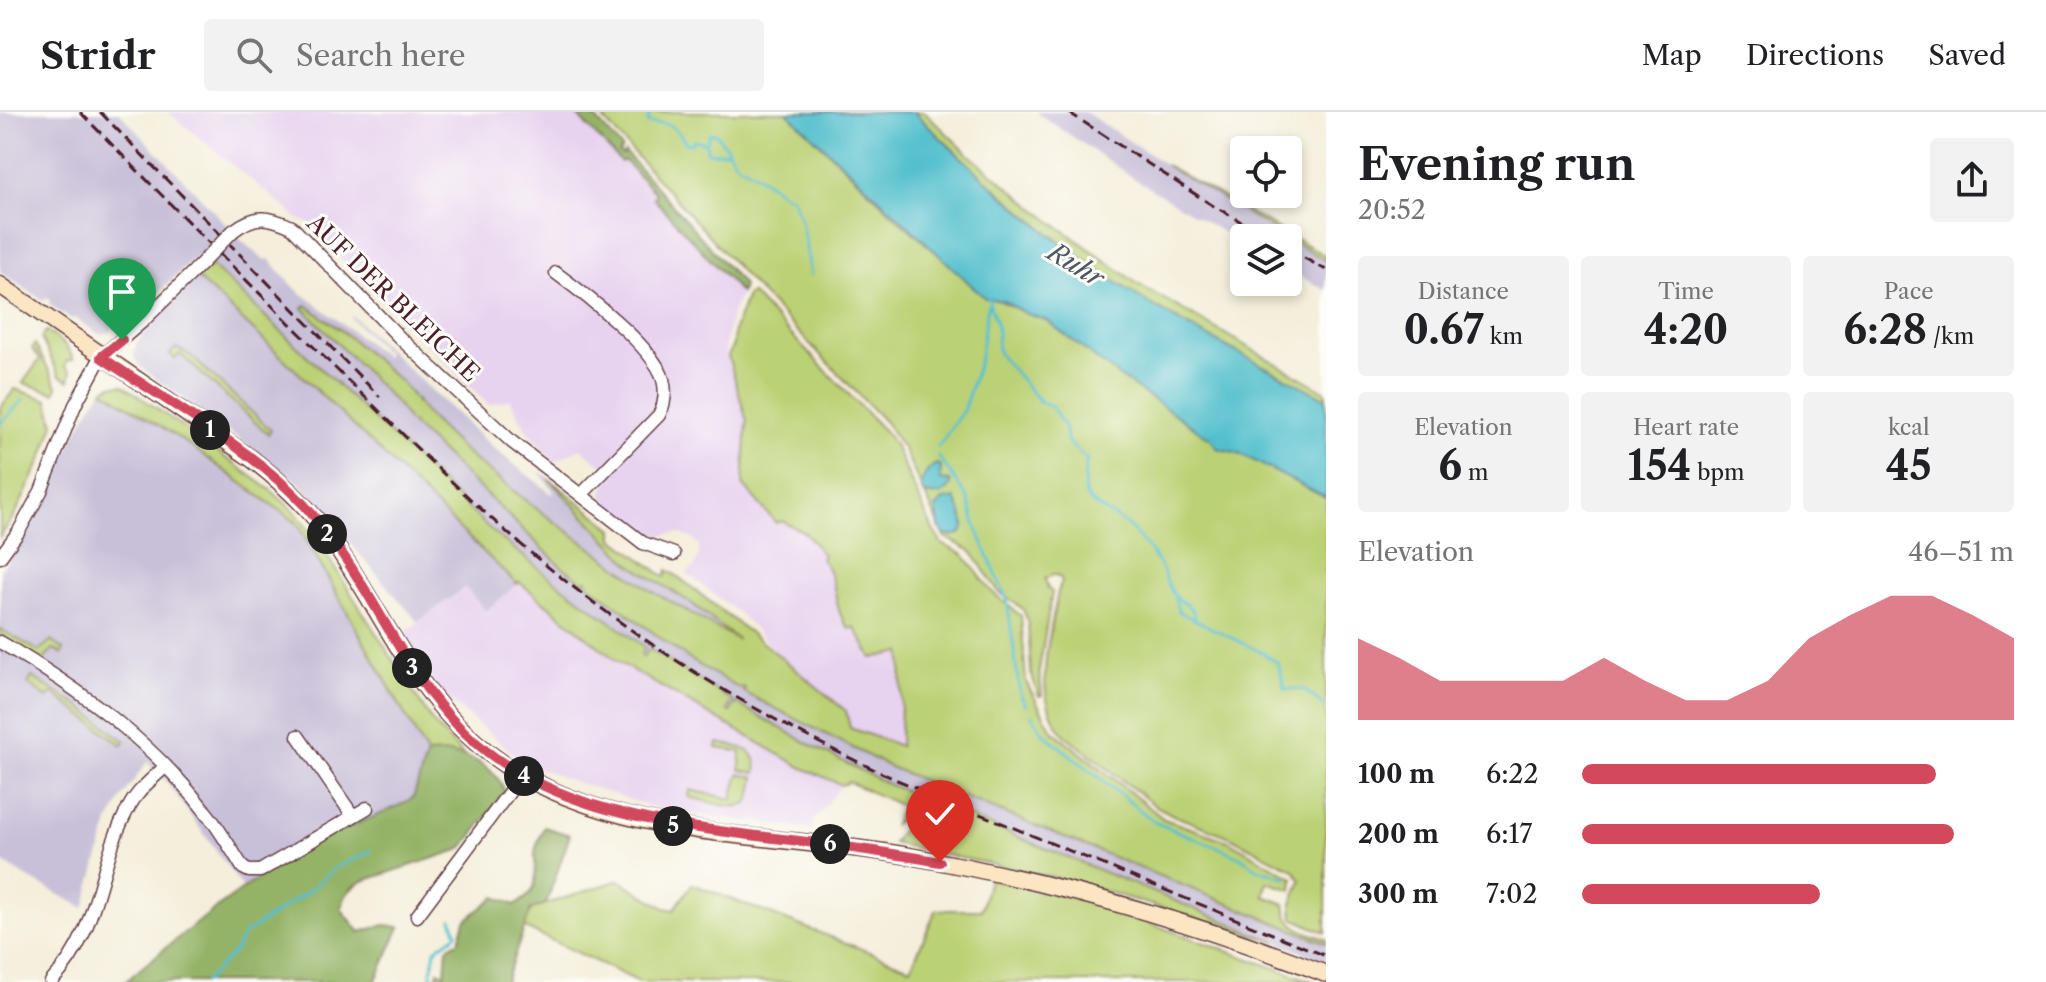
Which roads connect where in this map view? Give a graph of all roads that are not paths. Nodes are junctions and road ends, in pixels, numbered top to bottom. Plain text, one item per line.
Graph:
1 (556, 273) dead end
2 (0, 285) edge
3 (101, 357) junction
4 (581, 495) junction
5 (674, 554) dead end
6 (0, 557) edge
7 (0, 642) edge
8 (298, 736) dead end
9 (166, 766) junction
10 (522, 775) junction
11 (367, 808) dead end
12 (353, 816) junction
13 (417, 916) dead end
14 (1326, 974) edge
15 (51, 982) edge

1 - 4 street
2 - 3 main road
3 - 4 street, AUF DER BLEICHE, bridge
3 - 6 street
3 - 10 main road
4 - 5 street, AUF DER BLEICHE
7 - 9 street
8 - 12 street
9 - 12 street
9 - 15 street
10 - 13 street
10 - 14 main road
11 - 12 street

